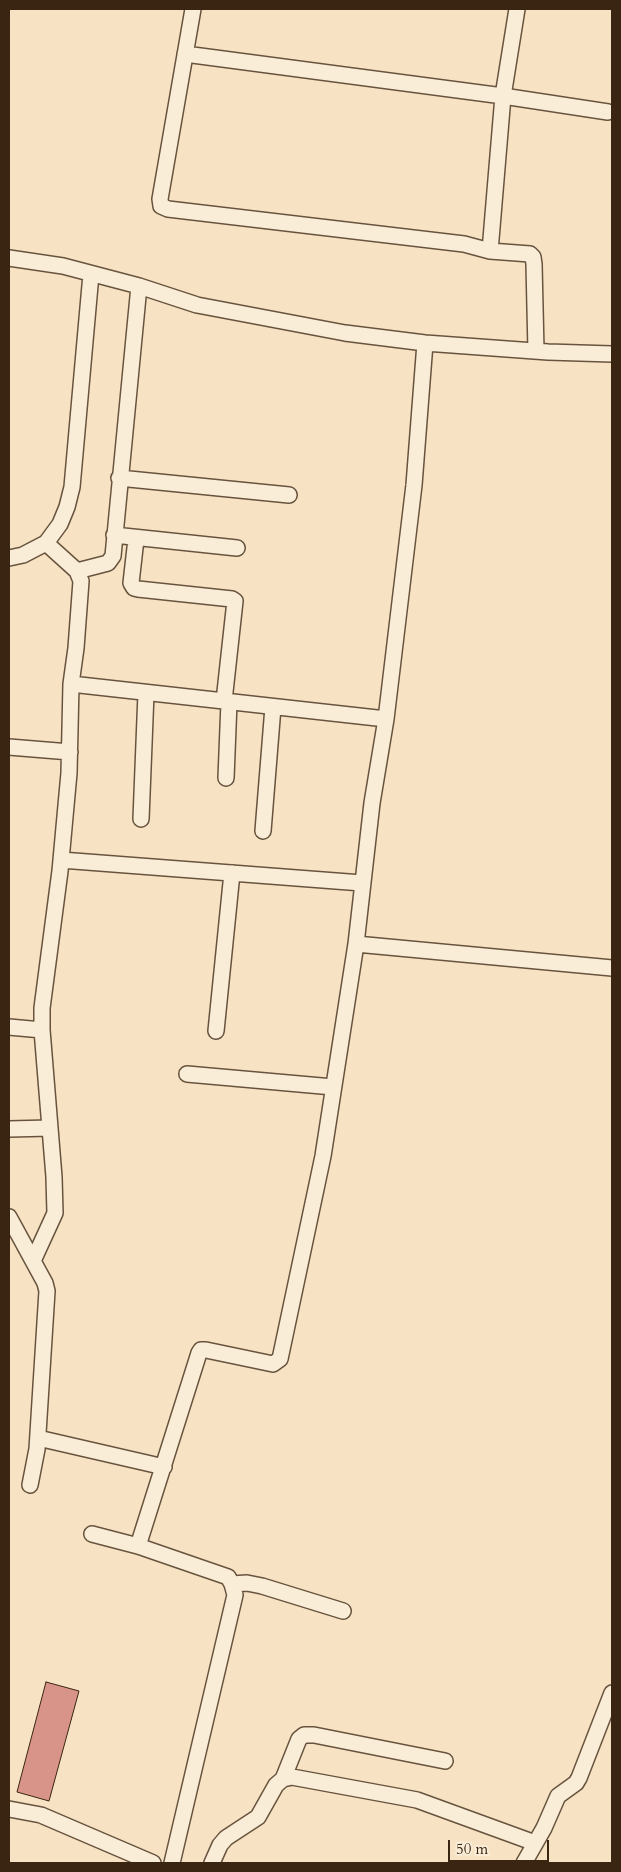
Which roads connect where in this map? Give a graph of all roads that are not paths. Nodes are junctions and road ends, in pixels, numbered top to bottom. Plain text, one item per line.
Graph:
1 (193, 9) edge
2 (517, 9) edge
3 (185, 54) junction
4 (503, 96) junction
5 (608, 112) dead end
6 (490, 251) junction
7 (9, 258) edge
8 (91, 274) junction
9 (139, 286) junction
10 (425, 344) junction
11 (536, 351) junction
12 (612, 354) edge
13 (119, 478) junction
14 (289, 495) dead end
15 (114, 536) junction
16 (136, 538) junction
17 (46, 543) junction
18 (237, 548) dead end
19 (9, 558) edge
20 (77, 570) junction
21 (71, 684) junction
22 (146, 693) junction
23 (226, 702) junction
24 (273, 707) junction
25 (386, 719) junction
26 (9, 747) edge
27 (70, 752) junction
28 (226, 778) dead end
29 (141, 819) dead end
30 (264, 831) dead end
31 (61, 860) junction
32 (232, 873) junction
33 (362, 884) junction
34 (356, 944) junction
35 (612, 968) edge
36 (9, 1027) edge
37 (42, 1030) junction
38 (216, 1031) dead end
39 (187, 1074) dead end
40 (334, 1087) junction
41 (50, 1128) junction
42 (9, 1129) edge
43 (9, 1217) edge
44 (33, 1261) junction
45 (38, 1438) junction
46 (164, 1467) junction
47 (30, 1485) dead end
48 (92, 1534) dead end
49 (138, 1546) junction
50 (232, 1584) junction
51 (343, 1611) dead end
52 (612, 1694) edge
53 (445, 1761) dead end
54 (283, 1779) junction
55 (9, 1809) edge
56 (536, 1843) junction
57 (153, 1863) edge
58 (172, 1863) edge
59 (212, 1863) edge
60 (524, 1863) edge

1 - 3 street
2 - 4 street
3 - 4 street
3 - 6 street
4 - 5 street
4 - 6 street
6 - 11 street
7 - 8 street
8 - 9 street
8 - 17 street
9 - 10 street
9 - 13 street
10 - 11 street
10 - 25 street
11 - 12 street
13 - 14 street
13 - 15 street
15 - 16 street
15 - 20 street
16 - 18 street
16 - 23 street
17 - 19 street
17 - 20 street
20 - 21 street
21 - 22 street
21 - 27 street
22 - 23 street
22 - 29 street
23 - 24 street
23 - 28 street
24 - 25 street
24 - 30 street
25 - 33 street
26 - 27 street
27 - 31 street
31 - 32 street
31 - 37 street
32 - 33 street
32 - 38 street
33 - 34 street
34 - 35 street
34 - 40 street
36 - 37 street
37 - 41 street
39 - 40 street
40 - 46 street
41 - 42 street
41 - 44 street
43 - 44 street
44 - 45 street
45 - 46 street
45 - 47 street
46 - 49 street
48 - 49 street
49 - 50 street
50 - 51 street
50 - 58 street
52 - 56 street
53 - 54 street
54 - 56 street
54 - 59 street
55 - 57 street
56 - 60 street

